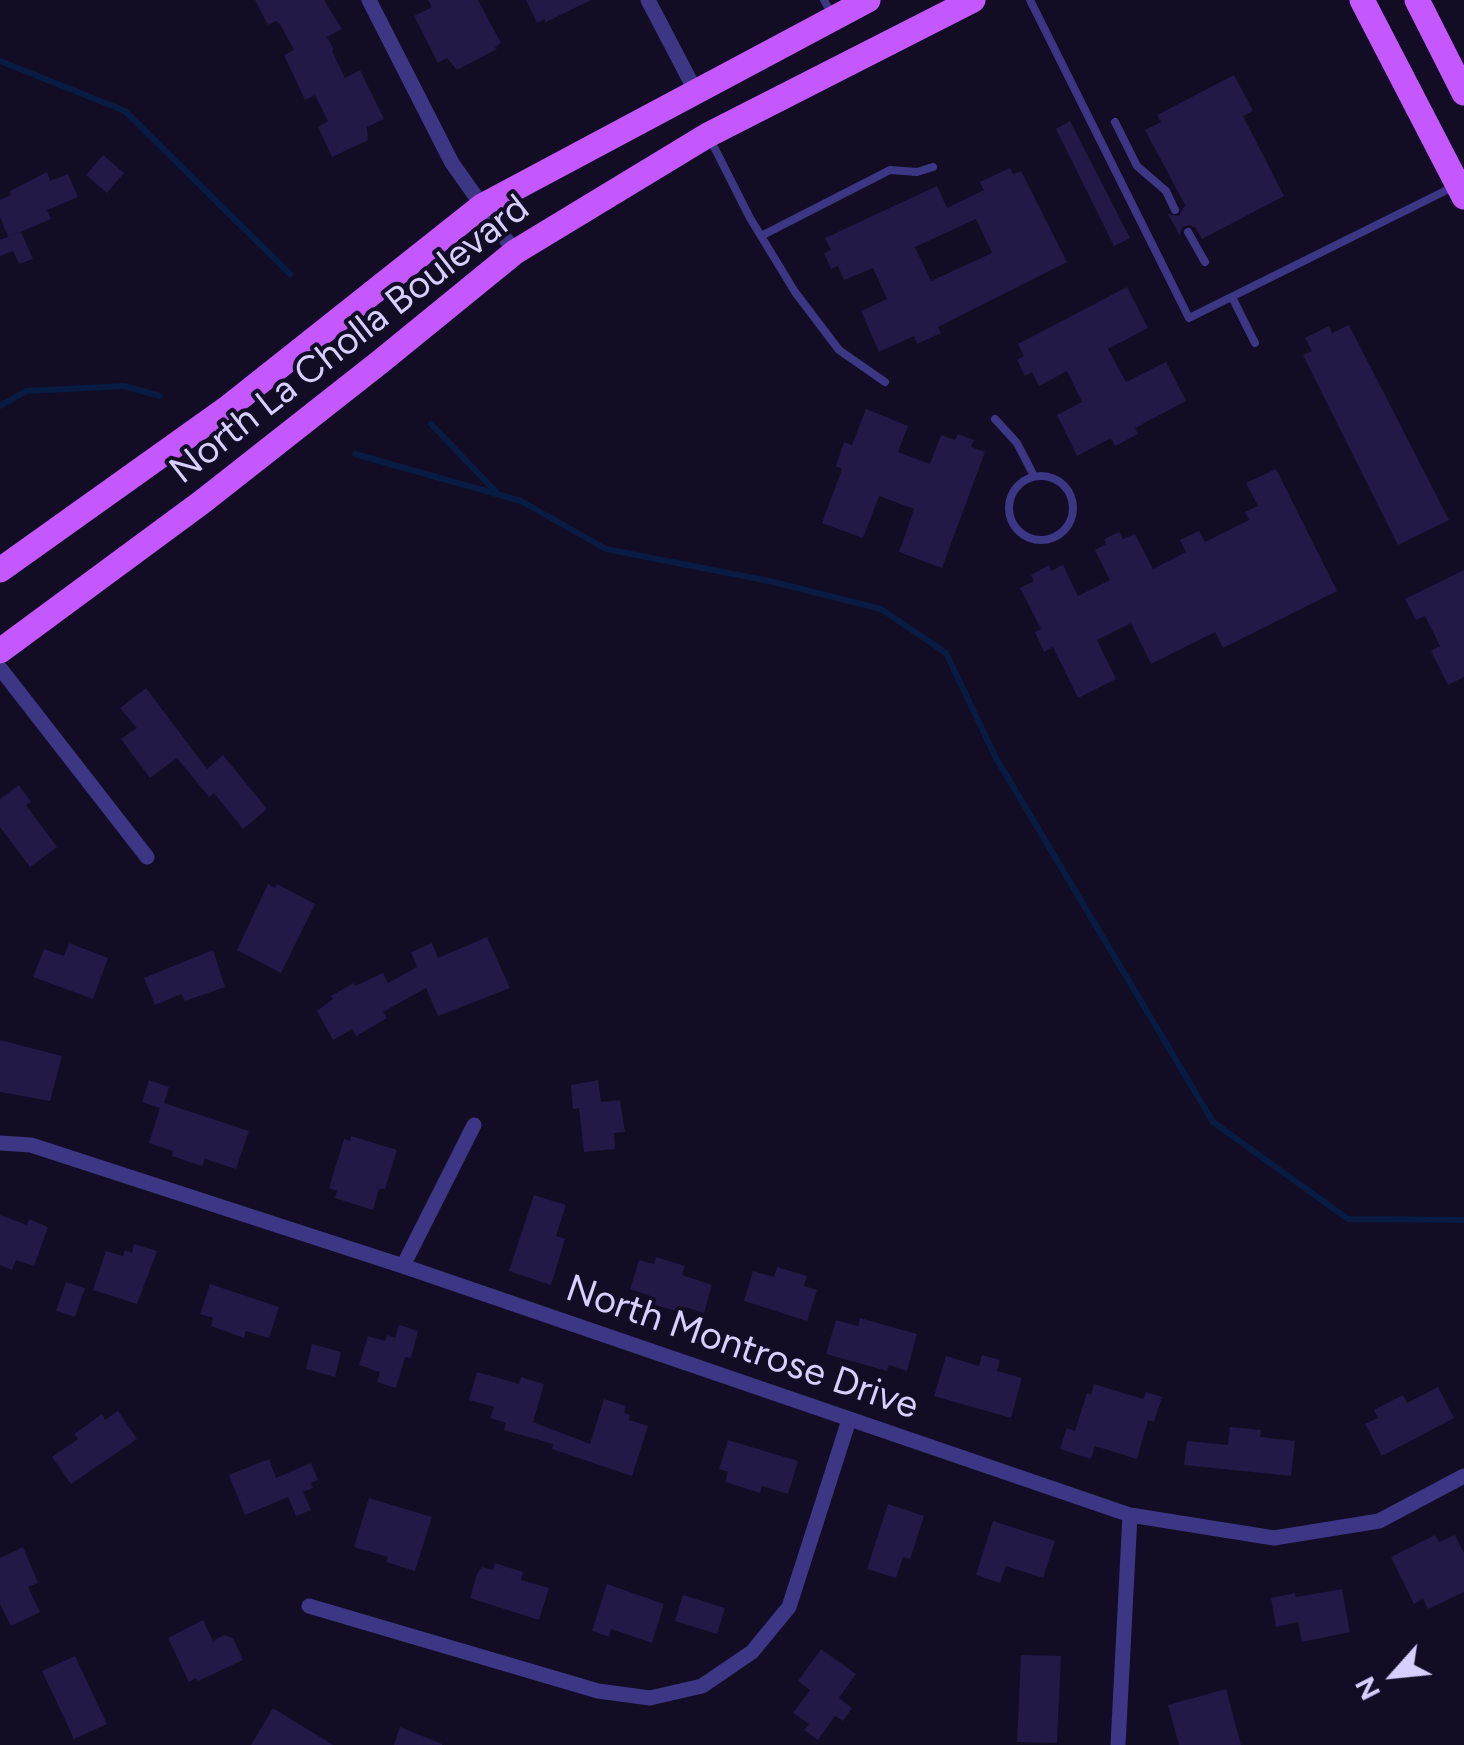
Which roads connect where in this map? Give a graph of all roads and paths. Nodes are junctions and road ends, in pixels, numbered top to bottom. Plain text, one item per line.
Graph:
1 (369, 0) edge
2 (648, 0) edge
3 (868, 0) edge
4 (973, 0) edge
5 (1030, 0) edge
6 (1362, 0) edge
7 (1417, 0) edge
8 (829, 9) edge
9 (695, 90) junction
10 (1464, 93) edge
11 (1114, 122) dead end
12 (708, 134) junction
13 (933, 166) dead end
14 (1461, 191) edge
15 (482, 206) junction
16 (1175, 210) dead end
17 (1188, 232) dead end
18 (761, 236) junction
19 (515, 252) junction
20 (1204, 262) dead end
21 (1232, 297) junction
22 (1255, 343) dead end
23 (886, 382) dead end
24 (995, 419) dead end
25 (1034, 476) junction
26 (0, 570) edge
27 (0, 651) edge
28 (0, 668) edge
29 (146, 857) dead end
30 (474, 1125) dead end
31 (0, 1142) edge
32 (403, 1266) junction
33 (849, 1420) junction
34 (1464, 1476) edge
35 (1130, 1515) junction
36 (309, 1606) dead end
37 (1118, 1745) edge

1 - 15 street
2 - 9 street
3 - 8 main road, North La Cholla Boulevard
4 - 12 main road, North La Cholla Boulevard
5 - 21 lane
6 - 14 main road
7 - 10 main road
8 - 9 main road, North La Cholla Boulevard
9 - 15 main road, North La Cholla Boulevard
11 - 16 lane
12 - 18 lane
12 - 19 main road, North La Cholla Boulevard
13 - 18 lane
14 - 21 lane
15 - 19 street
15 - 26 main road, North La Cholla Boulevard
17 - 20 lane
18 - 23 lane
19 - 27 main road, North La Cholla Boulevard
21 - 22 lane
24 - 25 lane
25 - 25 lane
28 - 29 street
30 - 32 street
31 - 32 street, North Montrose Drive
32 - 33 street, North Montrose Drive
33 - 35 street, North Montrose Drive
33 - 36 street
34 - 35 street, North Montrose Drive
35 - 37 street

